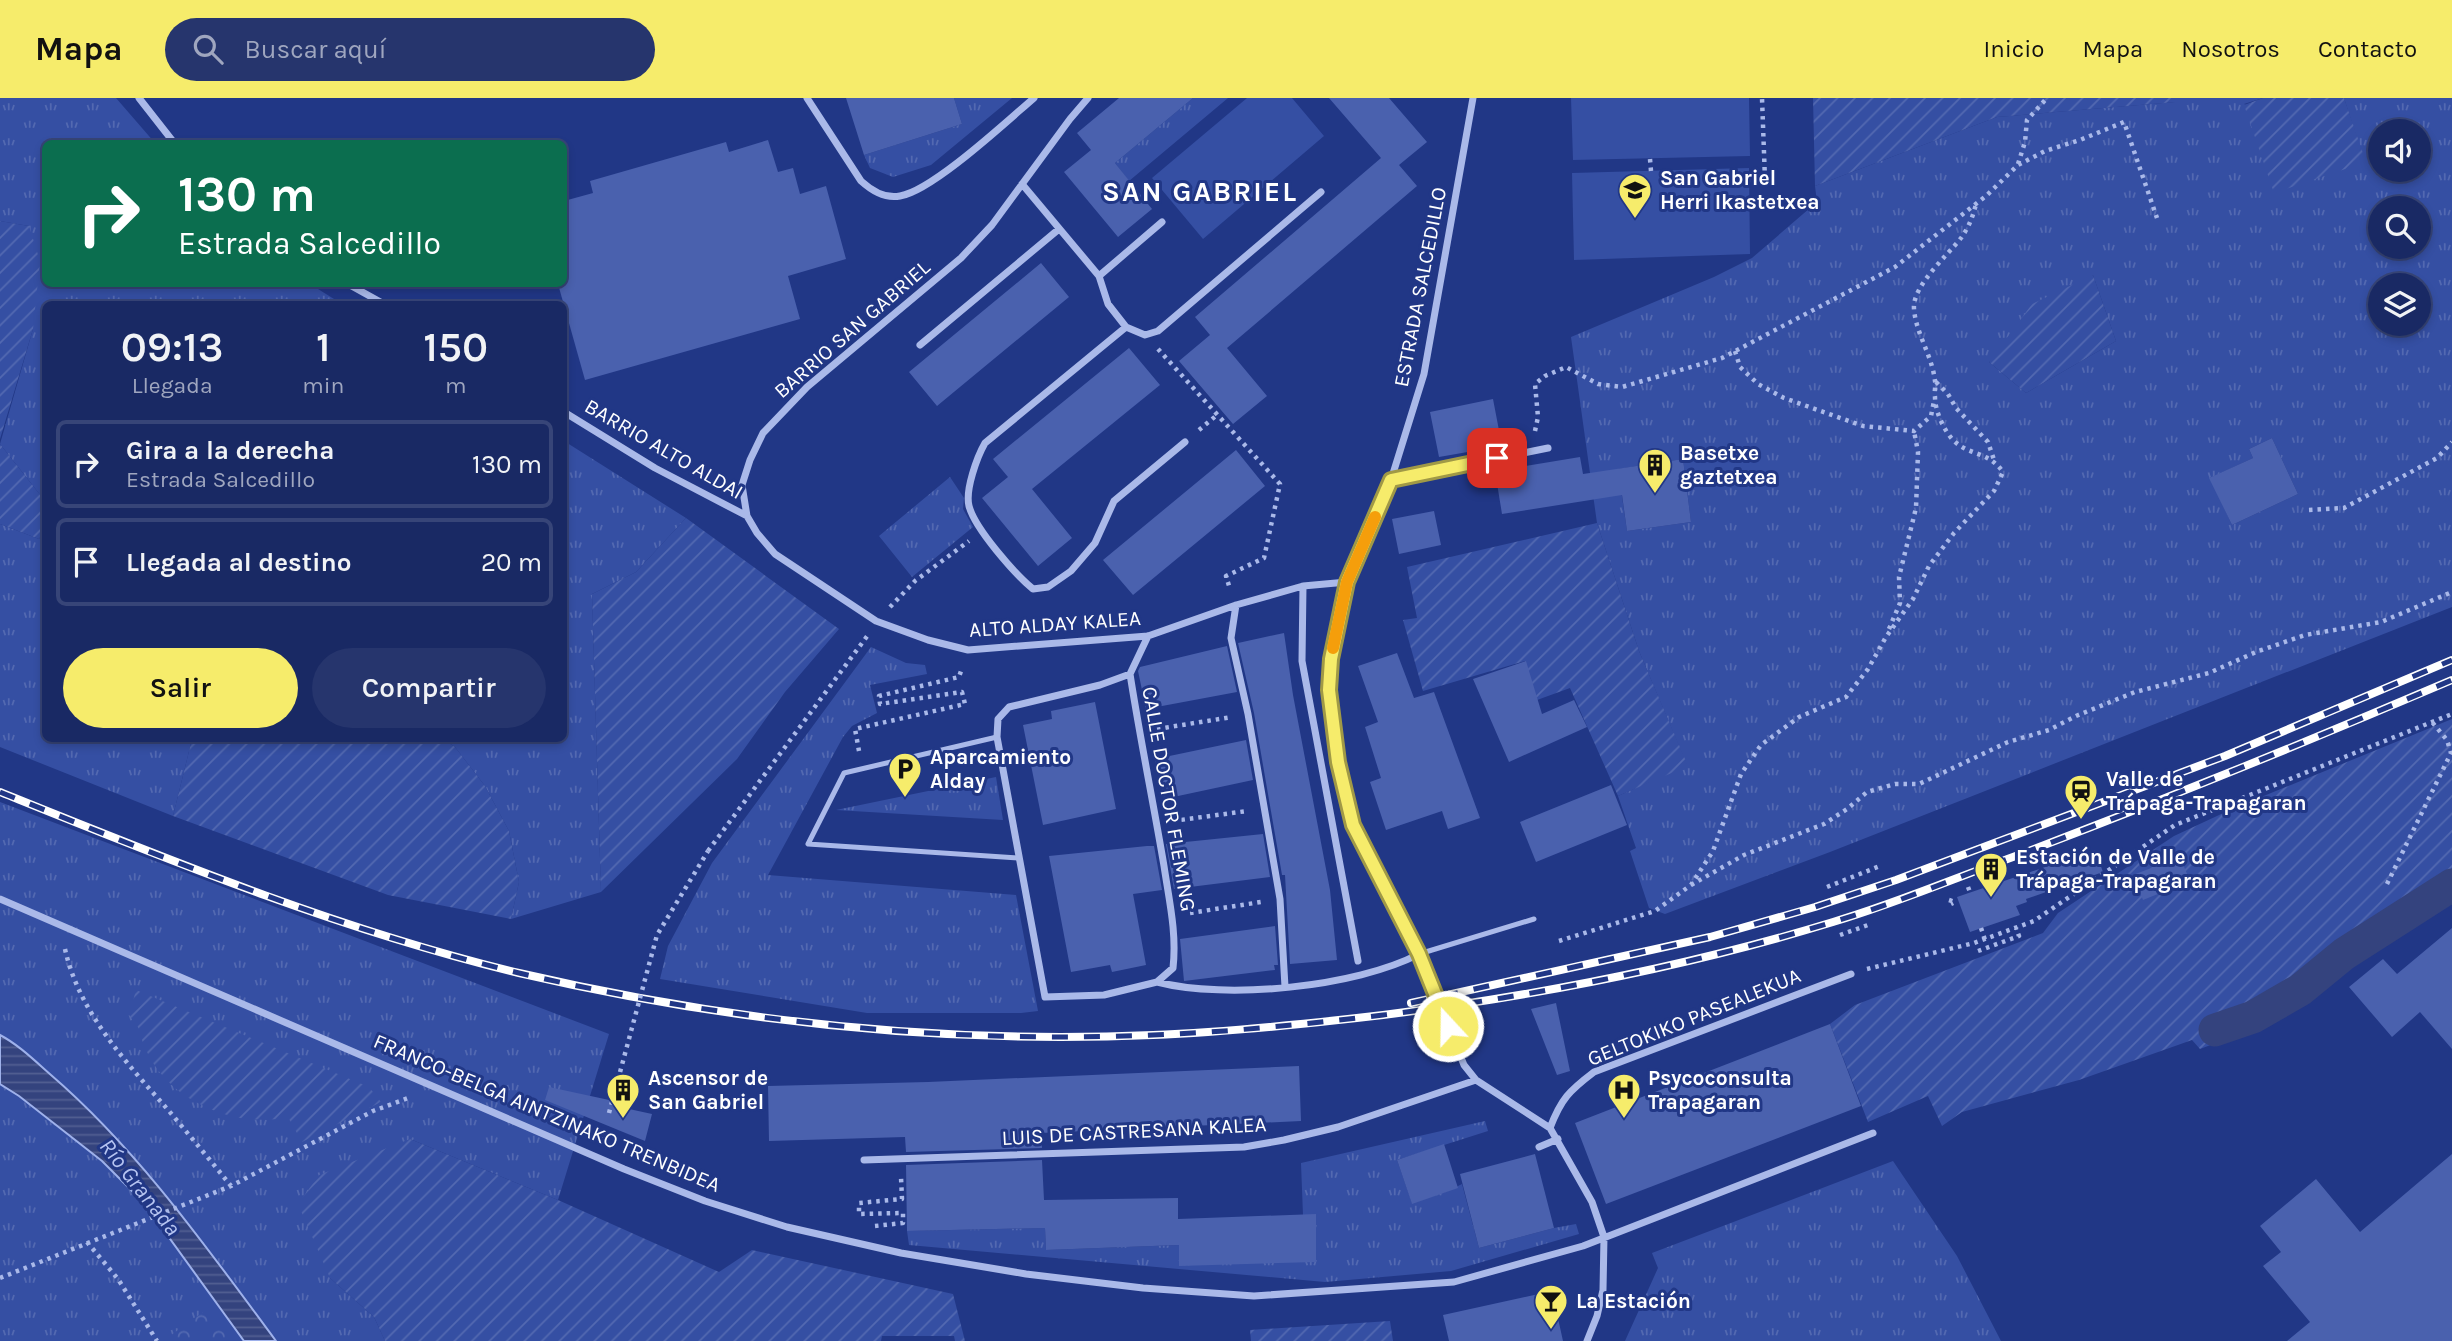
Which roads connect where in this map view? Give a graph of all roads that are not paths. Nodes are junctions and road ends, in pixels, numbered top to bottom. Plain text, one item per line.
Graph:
1 (139, 98) edge
2 (807, 98) edge
3 (1034, 98) edge
4 (1088, 98) edge
5 (1473, 98) edge
6 (172, 140) edge
7 (1022, 184) junction
8 (1321, 192) dead end
9 (1163, 222) dead end
10 (1059, 229) junction
11 (1099, 276) junction
12 (353, 287) edge
13 (379, 301) edge
14 (1126, 327) junction
15 (920, 345) dead end
16 (567, 414) edge
17 (1185, 442) dead end
18 (1548, 448) dead end
19 (1391, 480) junction
20 (747, 516) junction
21 (1347, 582) junction
22 (1303, 586) junction
23 (1236, 605) junction
24 (1148, 636) junction
25 (1130, 674) junction
26 (997, 737) junction
27 (1019, 858) junction
28 (0, 900) edge
29 (1534, 919) dead end
30 (1419, 954) junction
31 (1358, 961) dead end
32 (1851, 974) road end
33 (1157, 982) junction
34 (1285, 987) junction
35 (1476, 1080) junction
36 (1550, 1128) junction
37 (1874, 1133) dead end
38 (1558, 1139) junction
39 (1539, 1147) dead end
40 (864, 1160) dead end
41 (1604, 1237) junction
42 (1587, 1341) edge

1 - 6 street
2 - 3 street
4 - 7 street, BARRIO SAN GABRIEL
5 - 19 street, ESTRADA SALCEDILLO
7 - 10 street
7 - 20 street, BARRIO SAN GABRIEL
8 - 14 street
9 - 11 street
10 - 11 street
10 - 15 street
11 - 14 street
12 - 13 street
14 - 17 street
16 - 20 street, BARRIO ALTO ALDAI
18 - 19 street
19 - 21 street, ESTRADA SALCEDILLO
20 - 24 street, ALTO ALDAY KALEA
21 - 22 street, ALTO ALDAY KALEA
21 - 30 street, ESTRADA SALCEDILLO
22 - 23 street, ALTO ALDAY KALEA
22 - 31 street
23 - 24 street, ALTO ALDAY KALEA
23 - 34 street
24 - 25 street
25 - 26 street, CALLE DOCTOR FLEMING
25 - 33 street, CALLE DOCTOR FLEMING
26 - 27 street
26 - 27 lane
27 - 33 street
28 - 41 street, FRANCO-BELGA AINTZINAKO TRENBIDEA
29 - 30 lane
30 - 34 street
30 - 35 street, ESTRADA SALCEDILLO
32 - 36 street, GELTOKIKO PASEALEKUA
33 - 34 street
35 - 36 street
35 - 40 street, LUIS DE CASTRESANA KALEA
36 - 38 street
37 - 41 street, FRANCO-BELGA AINTZINAKO TRENBIDEA
38 - 39 street
38 - 41 street
41 - 42 street

